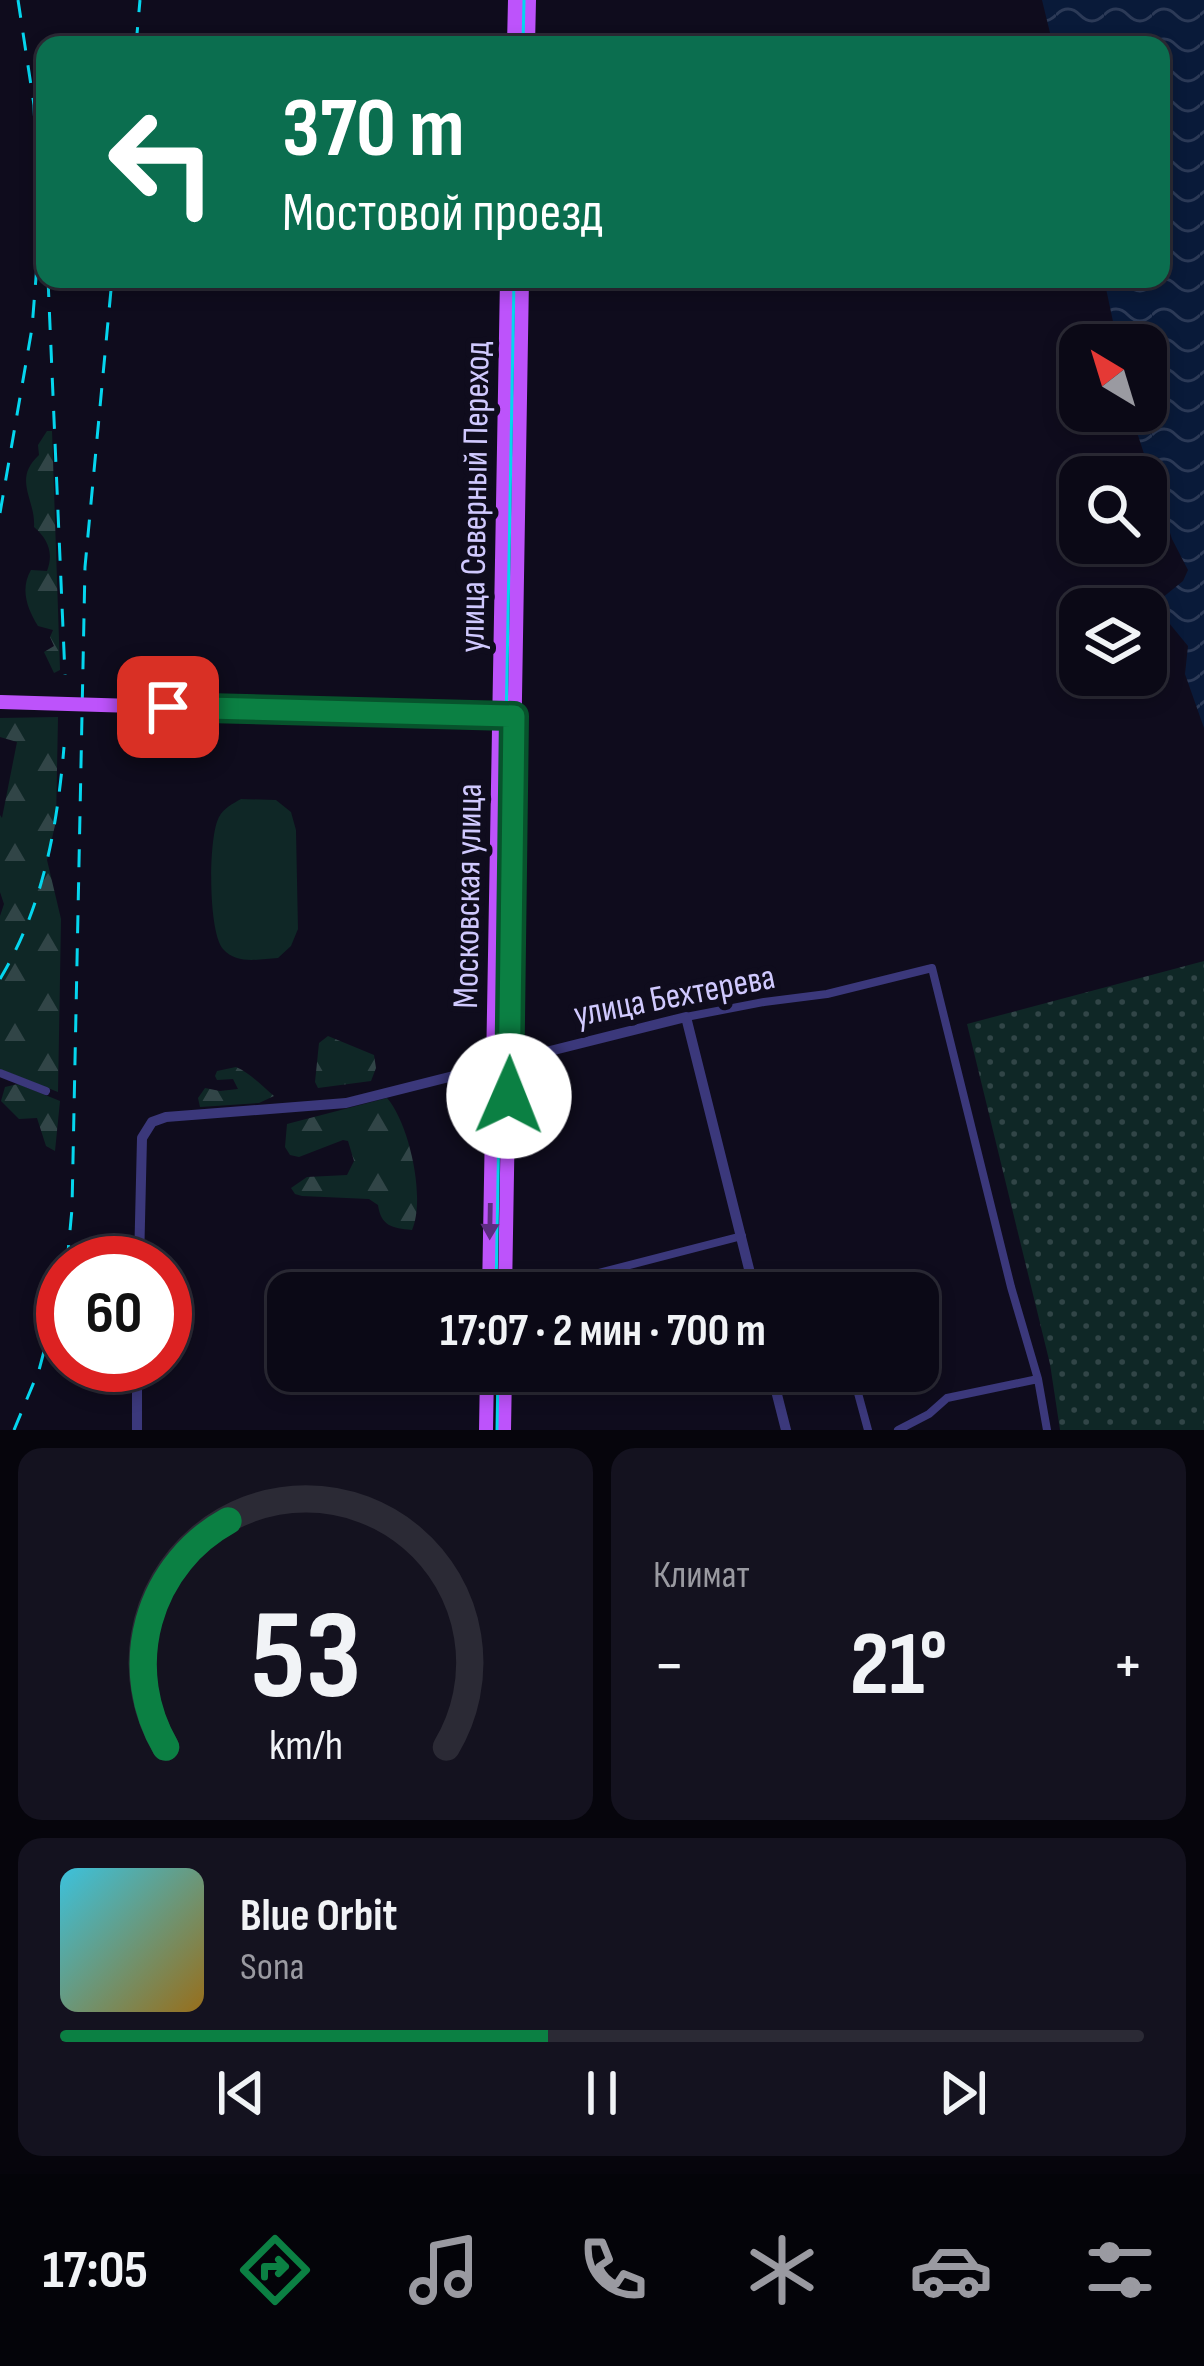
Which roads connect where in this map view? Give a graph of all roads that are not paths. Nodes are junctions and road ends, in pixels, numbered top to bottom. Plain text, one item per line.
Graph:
1 (515, 0) edge
2 (529, 0) edge
3 (514, 36) edge
4 (528, 36) edge
5 (507, 288) edge
6 (522, 288) edge
7 (1, 702) edge
8 (507, 716) junction
9 (686, 1017) junction
10 (510, 1061) junction
11 (493, 1066) junction
12 (0, 1073) edge
13 (46, 1091) dead end
14 (140, 1236) edge
15 (742, 1236) junction
16 (489, 1272) edge
17 (505, 1272) edge
18 (602, 1272) edge
19 (750, 1272) edge
20 (1038, 1379) junction
21 (137, 1392) edge
22 (487, 1392) edge
23 (505, 1392) edge
24 (776, 1392) edge
25 (858, 1392) edge
26 (137, 1430) edge
27 (486, 1430) edge
28 (505, 1430) edge
29 (786, 1430) edge
30 (868, 1430) edge
31 (898, 1430) edge
32 (1047, 1430) edge

1 - 3 main road
2 - 4 main road
5 - 8 main road, улица Северный Переход
6 - 8 main road, улица Северный Переход
7 - 8 main road, bridge
8 - 10 main road, Московская улица
8 - 11 main road, Московская улица
9 - 10 street, улица Бехтерева
9 - 15 street
9 - 20 street, улица Бехтерева
10 - 11 main road, улица Бехтерева
10 - 17 main road, Московская улица
11 - 14 street, улица Бехтерева
11 -> 16 main road, Московская улица
12 - 13 street
15 - 18 street
15 - 19 street
20 - 31 street
20 - 32 street
21 - 26 street
22 - 27 main road
23 - 28 main road
24 - 29 street
25 - 30 street

